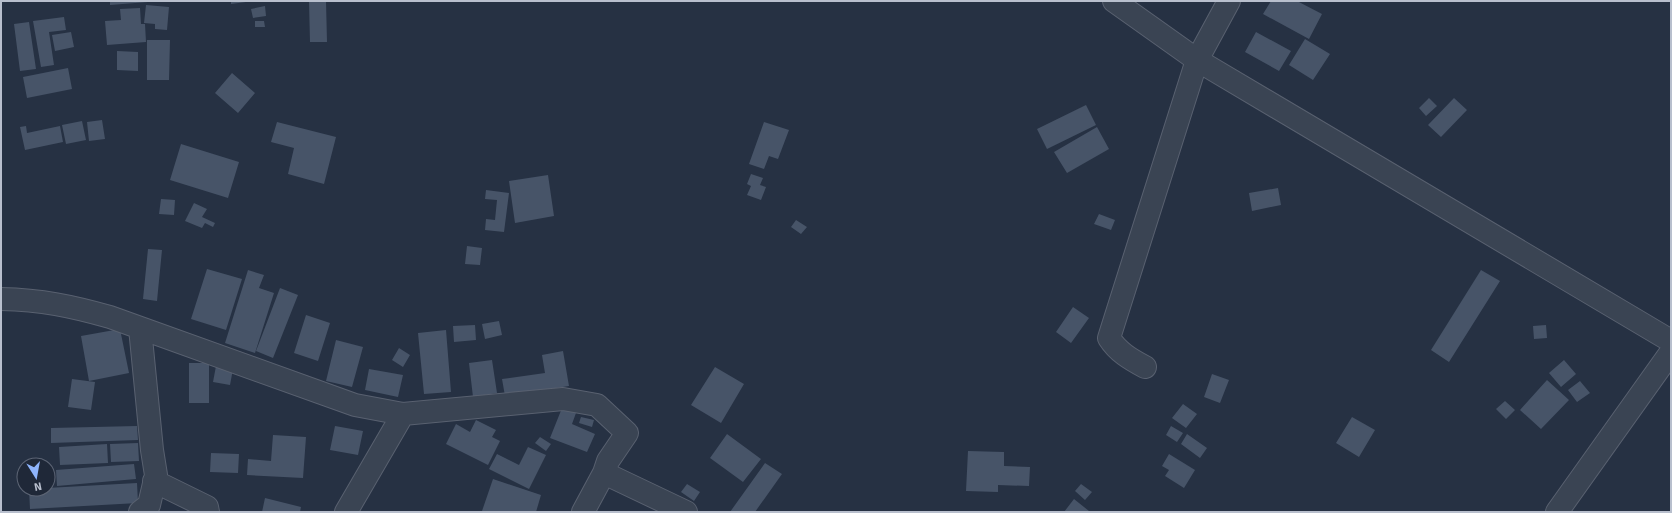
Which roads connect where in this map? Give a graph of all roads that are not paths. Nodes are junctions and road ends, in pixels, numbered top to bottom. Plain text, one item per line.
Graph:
1 (1114, 1) edge
2 (1229, 1) edge
3 (1197, 60) junction
4 (1, 300) edge
5 (140, 328) junction
6 (1671, 342) edge
7 (1671, 352) edge
8 (1145, 367) dead end
9 (403, 414) junction
10 (604, 473) junction
11 (154, 481) junction
12 (140, 512) edge
13 (208, 512) edge
14 (346, 512) edge
15 (583, 512) edge
16 (686, 512) edge
17 (1557, 512) edge

1 - 3 street
2 - 3 street
3 - 6 street
3 - 8 street
4 - 5 street
5 - 9 street
5 - 11 street
7 - 17 street
9 - 10 street
9 - 14 street
10 - 15 street
10 - 16 street
11 - 12 street
11 - 13 street

